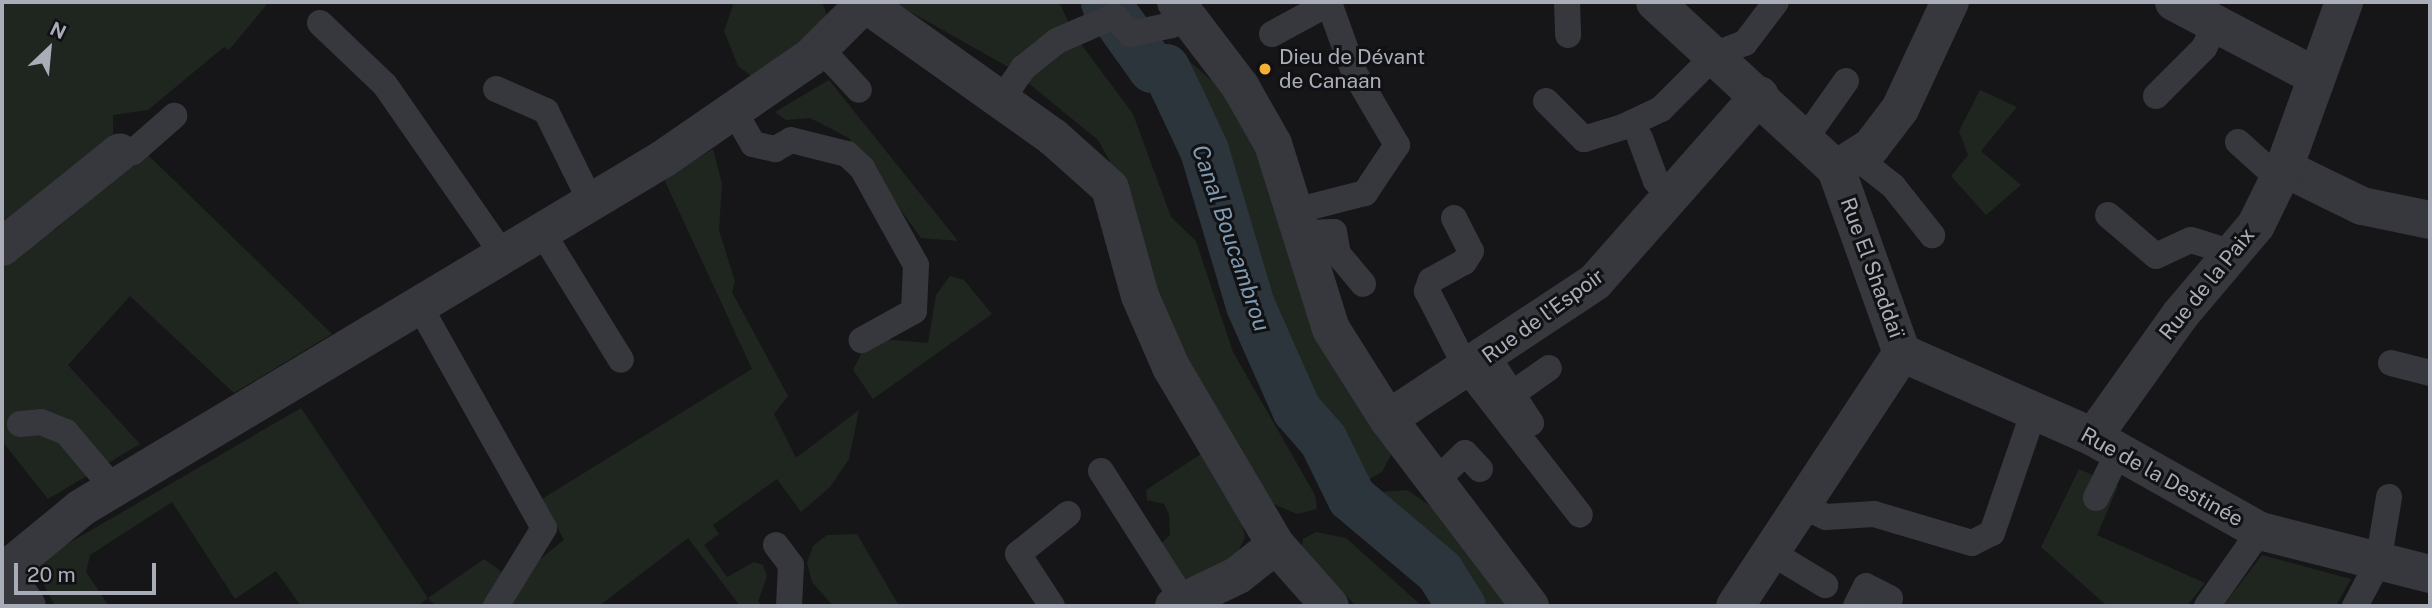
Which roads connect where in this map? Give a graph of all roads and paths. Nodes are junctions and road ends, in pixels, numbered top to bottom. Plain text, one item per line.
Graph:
1 (864, 2) edge
2 (1567, 2) edge
3 (1776, 2) edge
4 (1950, 2) edge
5 (2174, 2) edge
6 (2333, 5) edge
7 (1180, 7) edge
8 (1675, 8) edge
9 (320, 23) dead end
10 (2215, 25) junction
11 (1272, 34) dead end
12 (1568, 34) dead end
13 (820, 48) junction
14 (1716, 54) junction
15 (2315, 76) junction
16 (1846, 80) dead end
17 (496, 89) dead end
18 (859, 90) dead end
19 (1760, 95) junction
20 (2156, 96) dead end
21 (1001, 100) junction
22 (1546, 101) dead end
23 (734, 111) junction
24 (174, 116) dead end
25 (1640, 138) dead end
26 (1805, 139) junction
27 (2238, 142) dead end
28 (120, 152) joint
29 (1846, 163) junction
30 (2284, 168) junction
31 (1674, 195) junction
32 (591, 202) junction
33 (2108, 215) dead end
34 (1454, 218) dead end
35 (2430, 220) edge
36 (1298, 222) junction
37 (542, 232) junction
38 (1933, 235) dead end
39 (2, 247) edge
40 (2236, 254) junction
41 (504, 256) junction
42 (1363, 284) dead end
43 (420, 307) junction
44 (862, 340) dead end
45 (1902, 352) junction
46 (621, 360) dead end
47 (2391, 363) dead end
48 (1478, 364) junction
49 (1549, 368) dead end
50 (2430, 373) edge
51 (1512, 394) junction
52 (2034, 411) junction
53 (1388, 418) junction
54 (1531, 423) dead end
55 (20, 424) dead end
56 (2106, 444) junction
57 (1480, 469) dead end
58 (1101, 471) dead end
59 (1436, 481) junction
60 (114, 489) junction
61 (2389, 497) dead end
62 (2096, 498) dead end
63 (1804, 507) junction
64 (1069, 514) dead end
65 (1580, 515) dead end
66 (2260, 531) junction
67 (776, 545) dead end
68 (1276, 545) junction
69 (1774, 554) junction
70 (2378, 563) junction
71 (2, 571) edge
72 (2430, 575) edge
73 (1825, 585) dead end
74 (1890, 597) dead end
75 (1178, 602) edge
76 (27, 606) edge
77 (496, 606) edge
78 (789, 606) edge
79 (1052, 606) edge
80 (1330, 606) edge
81 (1530, 606) edge
82 (1735, 606) edge
83 (1856, 606) edge
84 (2207, 606) edge
85 (2355, 606) edge

1 - 13 street
1 - 21 street
2 - 12 lane
3 - 14 lane
4 - 29 street
5 - 10 street
6 - 15 street, Rue de la Paix
7 - 21 lane
7 - 36 street
8 - 14 street, Rue El Shaddaï
9 - 41 lane
10 - 15 street
10 - 20 lane
11 - 36 lane
13 - 18 lane
13 - 23 street
14 - 19 street, Rue El Shaddaï
14 - 22 lane
15 - 30 street, Rue de la Paix
16 - 26 lane
17 - 32 lane
19 - 26 street, Rue El Shaddaï
19 - 31 street, Rue de l'Espoir
21 - 68 street
23 - 32 street
23 - 44 lane
24 - 28 lane
25 - 31 lane
26 - 29 street, Rue El Shaddaï
27 - 30 lane
28 - 39 street
29 - 38 lane
29 - 45 street, Rue El Shaddaï
30 - 35 street
30 - 40 street, Rue de la Paix
31 - 48 street, Rue de l'Espoir
32 - 37 street
33 - 40 lane
34 - 48 lane
36 - 42 lane
36 - 53 street
37 - 41 street
37 - 46 lane
40 - 56 street, Rue de la Paix
41 - 43 street
43 - 60 street
43 - 77 lane
45 - 52 street, Rue de la Destinée
45 - 63 street, Rue El Shaddaï
47 - 50 lane
48 - 51 lane
48 - 53 street, Rue de l'Espoir
48 - 65 lane
49 - 51 lane
51 - 54 lane
52 - 56 street, Rue de la Destinée
52 - 63 lane
53 - 59 street
55 - 60 lane
56 - 62 lane
56 - 66 street, Rue de la Destinée
57 - 59 lane
58 - 75 lane
59 - 81 street
60 - 71 street
61 - 70 lane
63 - 69 street, Rue El Shaddaï
64 - 79 lane
66 - 70 street, Rue de la Destinée
66 - 84 lane
67 - 78 lane
68 - 75 street
68 - 80 street
69 - 73 lane
69 - 82 street, Rue El Shaddaï
70 - 72 street, Rue de la Destinée
70 - 85 lane
71 - 76 street
74 - 83 lane

